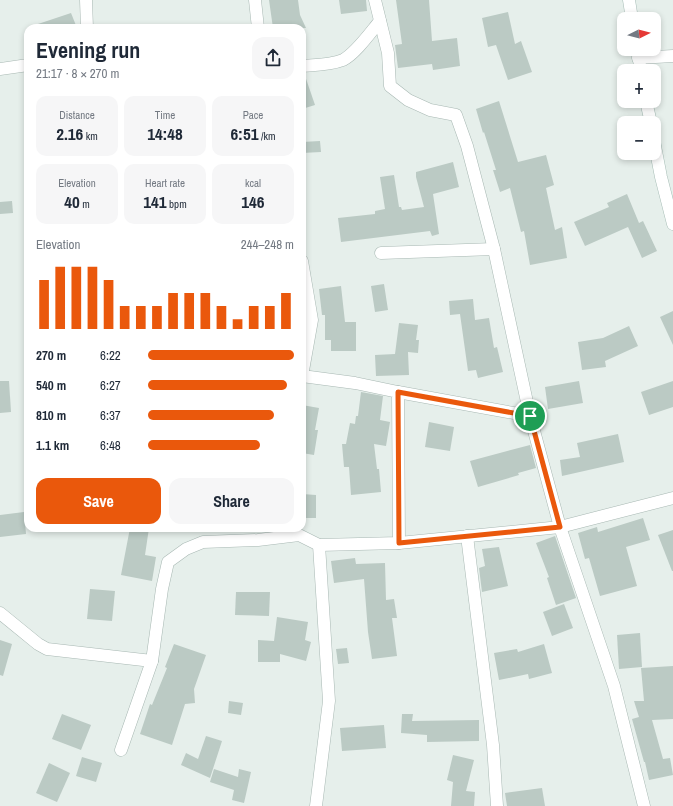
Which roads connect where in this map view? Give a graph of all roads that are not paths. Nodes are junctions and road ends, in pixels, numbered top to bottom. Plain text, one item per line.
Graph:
1 (86, 0) edge
2 (255, 0) edge
3 (375, 0) edge
4 (629, 0) edge
5 (631, 12) edge
6 (380, 22) junction
7 (87, 24) edge
8 (258, 24) edge
9 (661, 55) edge
10 (673, 56) edge
11 (24, 66) edge
12 (306, 66) edge
13 (0, 69) edge
14 (658, 160) edge
15 (673, 224) edge
16 (494, 249) junction
17 (381, 253) dead end
18 (306, 285) edge
19 (306, 354) edge
20 (306, 377) edge
21 (398, 392) junction
22 (530, 416) junction
23 (673, 498) edge
24 (560, 527) junction
25 (467, 536) junction
26 (399, 543) junction
27 (319, 545) junction
28 (0, 613) edge
29 (152, 661) junction
30 (121, 750) dead end
31 (316, 806) edge
32 (497, 806) edge
33 (644, 806) edge

1 - 7 street
2 - 8 street
3 - 6 street
4 - 5 street
6 - 12 street
6 - 16 street
9 - 10 street
11 - 13 street
14 - 15 street
16 - 17 street
16 - 22 street
18 - 19 street
20 - 21 street
21 - 22 street
21 - 26 street
22 - 24 street
23 - 24 street
24 - 25 street
24 - 33 street
25 - 26 street
25 - 32 street
26 - 27 street
27 - 29 street
27 - 31 street
28 - 29 street
29 - 30 street

